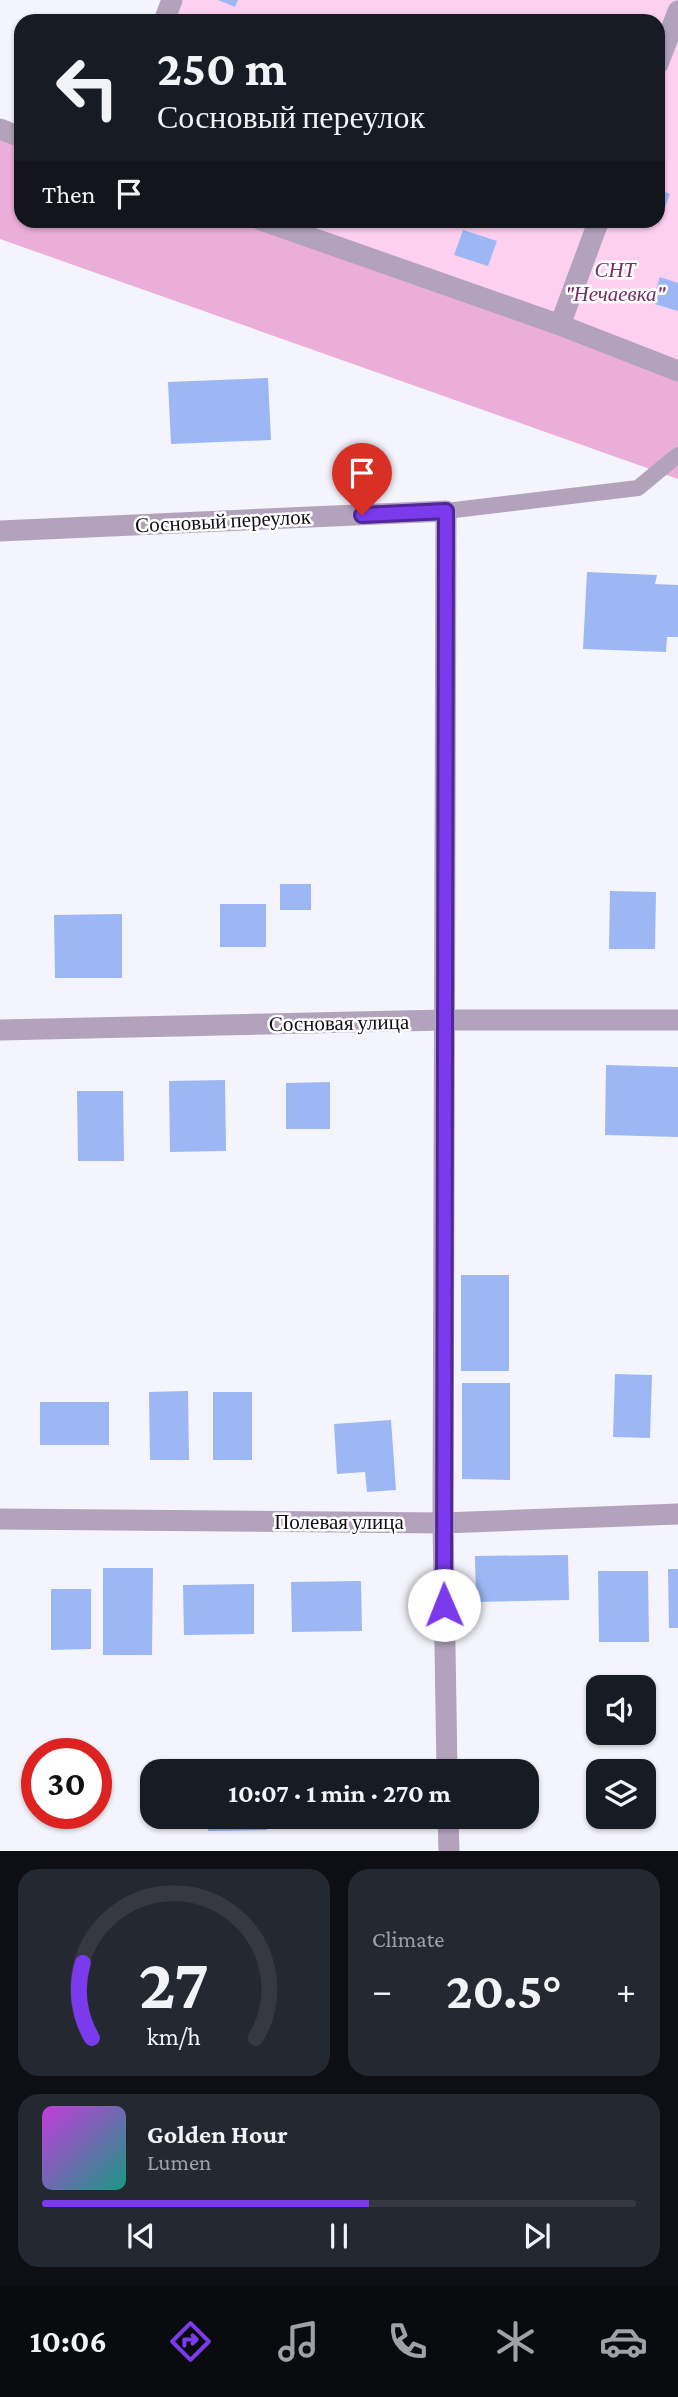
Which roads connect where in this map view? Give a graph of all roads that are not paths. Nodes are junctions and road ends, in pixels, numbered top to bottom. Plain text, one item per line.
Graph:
1 (678, 10) edge
2 (665, 45) edge
3 (284, 228) edge
4 (596, 228) edge
5 (560, 325) junction
6 (678, 371) edge
7 (678, 455) edge
8 (446, 511) junction
9 (0, 531) edge
10 (444, 1020) junction
11 (678, 1020) edge
12 (0, 1030) edge
13 (678, 1514) edge
14 (0, 1519) edge
15 (443, 1522) junction
16 (447, 1759) edge
17 (448, 1829) edge
18 (449, 1851) edge

1 - 2 street
3 - 5 street
4 - 5 street
5 - 6 street
7 - 8 lane
8 - 9 street, Сосновый переулок
8 - 10 street
10 - 11 street, Сосновая улица
10 - 12 street, Сосновая улица
10 - 15 street
13 - 15 street, Полевая улица
14 - 15 street, Полевая улица
15 - 16 street
17 - 18 street

